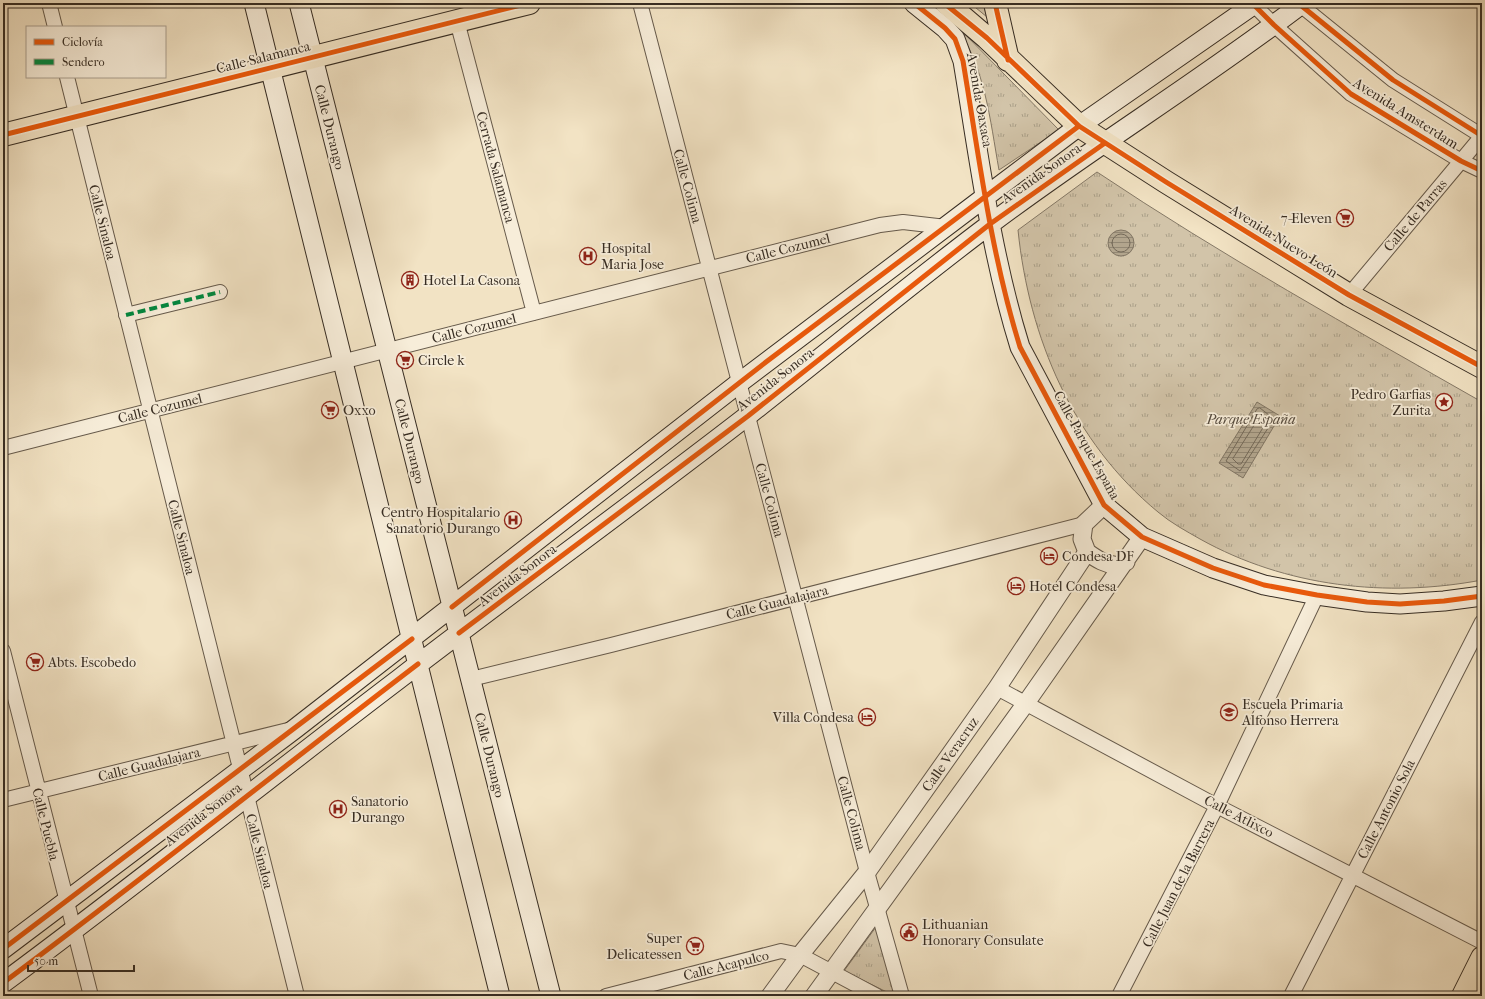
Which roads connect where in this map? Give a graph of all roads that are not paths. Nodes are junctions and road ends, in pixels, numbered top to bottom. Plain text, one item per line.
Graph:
1 (49, 3) edge
2 (254, 3) edge
3 (299, 3) edge
4 (529, 3) edge
5 (640, 3) edge
6 (914, 3) edge
7 (995, 3) edge
8 (945, 4) edge
9 (1254, 4) edge
10 (1300, 4) edge
11 (458, 21) junction
12 (1274, 25) junction
13 (55, 26) edge
14 (312, 57) junction
15 (1008, 60) junction
16 (270, 68) junction
17 (67, 78) edge
18 (77, 116) junction
19 (1079, 126) junction
20 (3, 135) edge
21 (1482, 136) edge
22 (1105, 143) junction
23 (1461, 161) junction
24 (1482, 171) edge
25 (985, 196) junction
26 (990, 224) junction
27 (946, 227) junction
28 (906, 256) junction
29 (709, 268) junction
30 (922, 277) junction
31 (220, 292) dead end
32 (1349, 295) junction
33 (832, 312) junction
34 (534, 313) junction
35 (126, 315) junction
36 (851, 334) junction
37 (387, 350) junction
38 (343, 361) junction
39 (1482, 367) edge
40 (739, 383) junction
41 (150, 410) junction
42 (748, 416) junction
43 (3, 448) edge
44 (620, 476) junction
45 (637, 500) junction
46 (1104, 505) junction
47 (1084, 524) junction
48 (1142, 536) junction
49 (1087, 552) junction
50 (1126, 562) junction
51 (1317, 595) junction
52 (1482, 596) edge
53 (796, 598) junction
54 (452, 607) junction
55 (1482, 622) edge
56 (459, 633) junction
57 (412, 639) junction
58 (3, 651) edge
59 (418, 664) junction
60 (471, 679) junction
61 (997, 688) junction
62 (331, 700) junction
63 (1026, 703) junction
64 (343, 722) junction
65 (296, 728) junction
66 (233, 743) junction
67 (239, 769) junction
68 (38, 791) junction
69 (246, 795) junction
70 (3, 800) edge
71 (1217, 806) junction
72 (867, 872) junction
73 (1353, 874) junction
74 (66, 901) junction
75 (877, 907) junction
76 (74, 930) junction
77 (1482, 942) edge
78 (3, 949) edge
79 (800, 955) junction
80 (1482, 958) edge
81 (831, 972) junction
82 (3, 983) edge
83 (91, 996) edge
84 (297, 996) edge
85 (500, 996) edge
86 (551, 996) edge
87 (606, 996) edge
88 (770, 996) edge
89 (814, 996) edge
90 (876, 996) edge
91 (902, 996) edge
92 (1119, 996) edge
93 (1291, 996) edge
94 (1462, 996) edge

1 - 13 street
2 - 16 main road
3 - 14 main road, Calle Durango
4 - 11 main road, Calle Salamanca
5 - 29 street, Calle Colima
6 - 25 main road, Avenida Oaxaca
7 - 15 main road
8 - 15 main road, Avenida Oaxaca
9 - 12 street, Avenida Amsterdam
9 - 19 main road, Avenida Sonora
10 - 12 main road, Avenida Sonora
10 - 21 street, Avenida Amsterdam
11 - 14 main road, Calle Salamanca
11 - 34 street, Cerrada Salamanca
12 - 22 main road, Avenida Sonora
12 - 23 street, Avenida Amsterdam
14 - 16 main road, Calle Salamanca
14 - 37 main road, Calle Durango
15 - 19 main road, Avenida Oaxaca
16 - 18 main road, Calle Salamanca
16 - 38 main road
17 - 18 street, Calle Sinaloa
18 - 20 main road, Calle Salamanca
18 - 35 street, Calle Sinaloa
19 - 22 main road, Avenida Nuevo León
19 - 25 main road, Avenida Sonora
21 - 23 street, Calle de Parras
22 - 26 main road, Avenida Sonora
22 - 32 main road, Avenida Nuevo León
23 - 24 street, Avenida Amsterdam
23 - 32 street, Calle de Parras
25 - 26 main road, Avenida Oaxaca
25 - 27 main road, Avenida Sonora
26 - 30 main road, Avenida Sonora
26 - 46 main road, Calle Parque España
27 - 28 main road, Avenida Sonora
27 - 29 street, Calle Cozumel
28 - 30 main road
28 - 33 main road, Avenida Sonora
29 - 34 street, Calle Cozumel
29 - 40 street, Calle Colima
30 - 36 main road, Avenida Sonora
31 - 35 street
32 - 39 main road, Avenida Nuevo León
33 - 36 main road
33 - 40 main road, Avenida Sonora
34 - 37 street, Calle Cozumel
35 - 41 street, Calle Sinaloa
36 - 42 main road, Avenida Sonora
37 - 38 street, Calle Cozumel
37 - 54 main road, Calle Durango
38 - 41 street, Calle Cozumel
38 - 57 main road
40 - 42 street, Calle Colima
40 - 44 main road, Avenida Sonora
41 - 43 street, Calle Cozumel
41 - 66 street, Calle Sinaloa
42 - 45 main road, Avenida Sonora
42 - 53 street, Calle Colima
44 - 45 main road
44 - 54 main road, Avenida Sonora
45 - 56 main road, Avenida Sonora
46 - 47 street
46 - 48 main road, Calle Parque España
47 - 49 street
47 - 53 street, Calle Guadalajara
48 - 50 street
48 - 51 main road, Calle Parque España
49 - 50 street
49 - 61 street, Calle Veracruz
50 - 63 street
51 - 52 main road, Calle Parque España
51 - 71 street, Calle Juan de la Barrera
53 - 60 street, Calle Guadalajara
53 - 72 street, Calle Colima
54 - 56 main road, Calle Durango
54 - 57 main road, Avenida Sonora
55 - 73 street, Calle Antonio Sola
56 - 59 main road, Avenida Sonora
56 - 60 main road, Calle Durango
57 - 59 main road
57 - 62 main road, Avenida Sonora
58 - 68 street, Calle Puebla
59 - 64 main road, Avenida Sonora
59 - 85 main road
60 - 86 main road, Calle Durango
61 - 63 street, Calle Atlixco
61 - 72 street, Calle Veracruz
62 - 64 main road
62 - 65 main road, Avenida Sonora
63 - 71 street, Calle Atlixco
63 - 75 street
64 - 69 main road, Avenida Sonora
65 - 66 street, Calle Guadalajara
65 - 67 main road, Avenida Sonora
66 - 67 street, Calle Sinaloa
66 - 68 street, Calle Guadalajara
67 - 69 street, Calle Sinaloa
67 - 74 main road, Avenida Sonora
68 - 70 street, Calle Guadalajara
68 - 74 street, Calle Puebla
69 - 76 main road, Avenida Sonora
69 - 84 street, Calle Sinaloa
71 - 73 street, Calle Atlixco
71 - 92 street, Calle Juan de la Barrera
72 - 75 street, Calle Colima
72 - 79 street, Calle Veracruz
73 - 77 street, Calle Atlixco
73 - 93 street, Calle Antonio Sola
74 - 76 street, Calle Puebla
74 - 78 main road, Avenida Sonora
75 - 81 street
75 - 91 street, Calle Colima
76 - 82 main road, Avenida Sonora
76 - 83 street, Calle Puebla
79 - 81 street
79 - 87 street, Calle Acapulco
79 - 88 street, Calle Veracruz
80 - 94 main road
81 - 89 street
81 - 90 street

